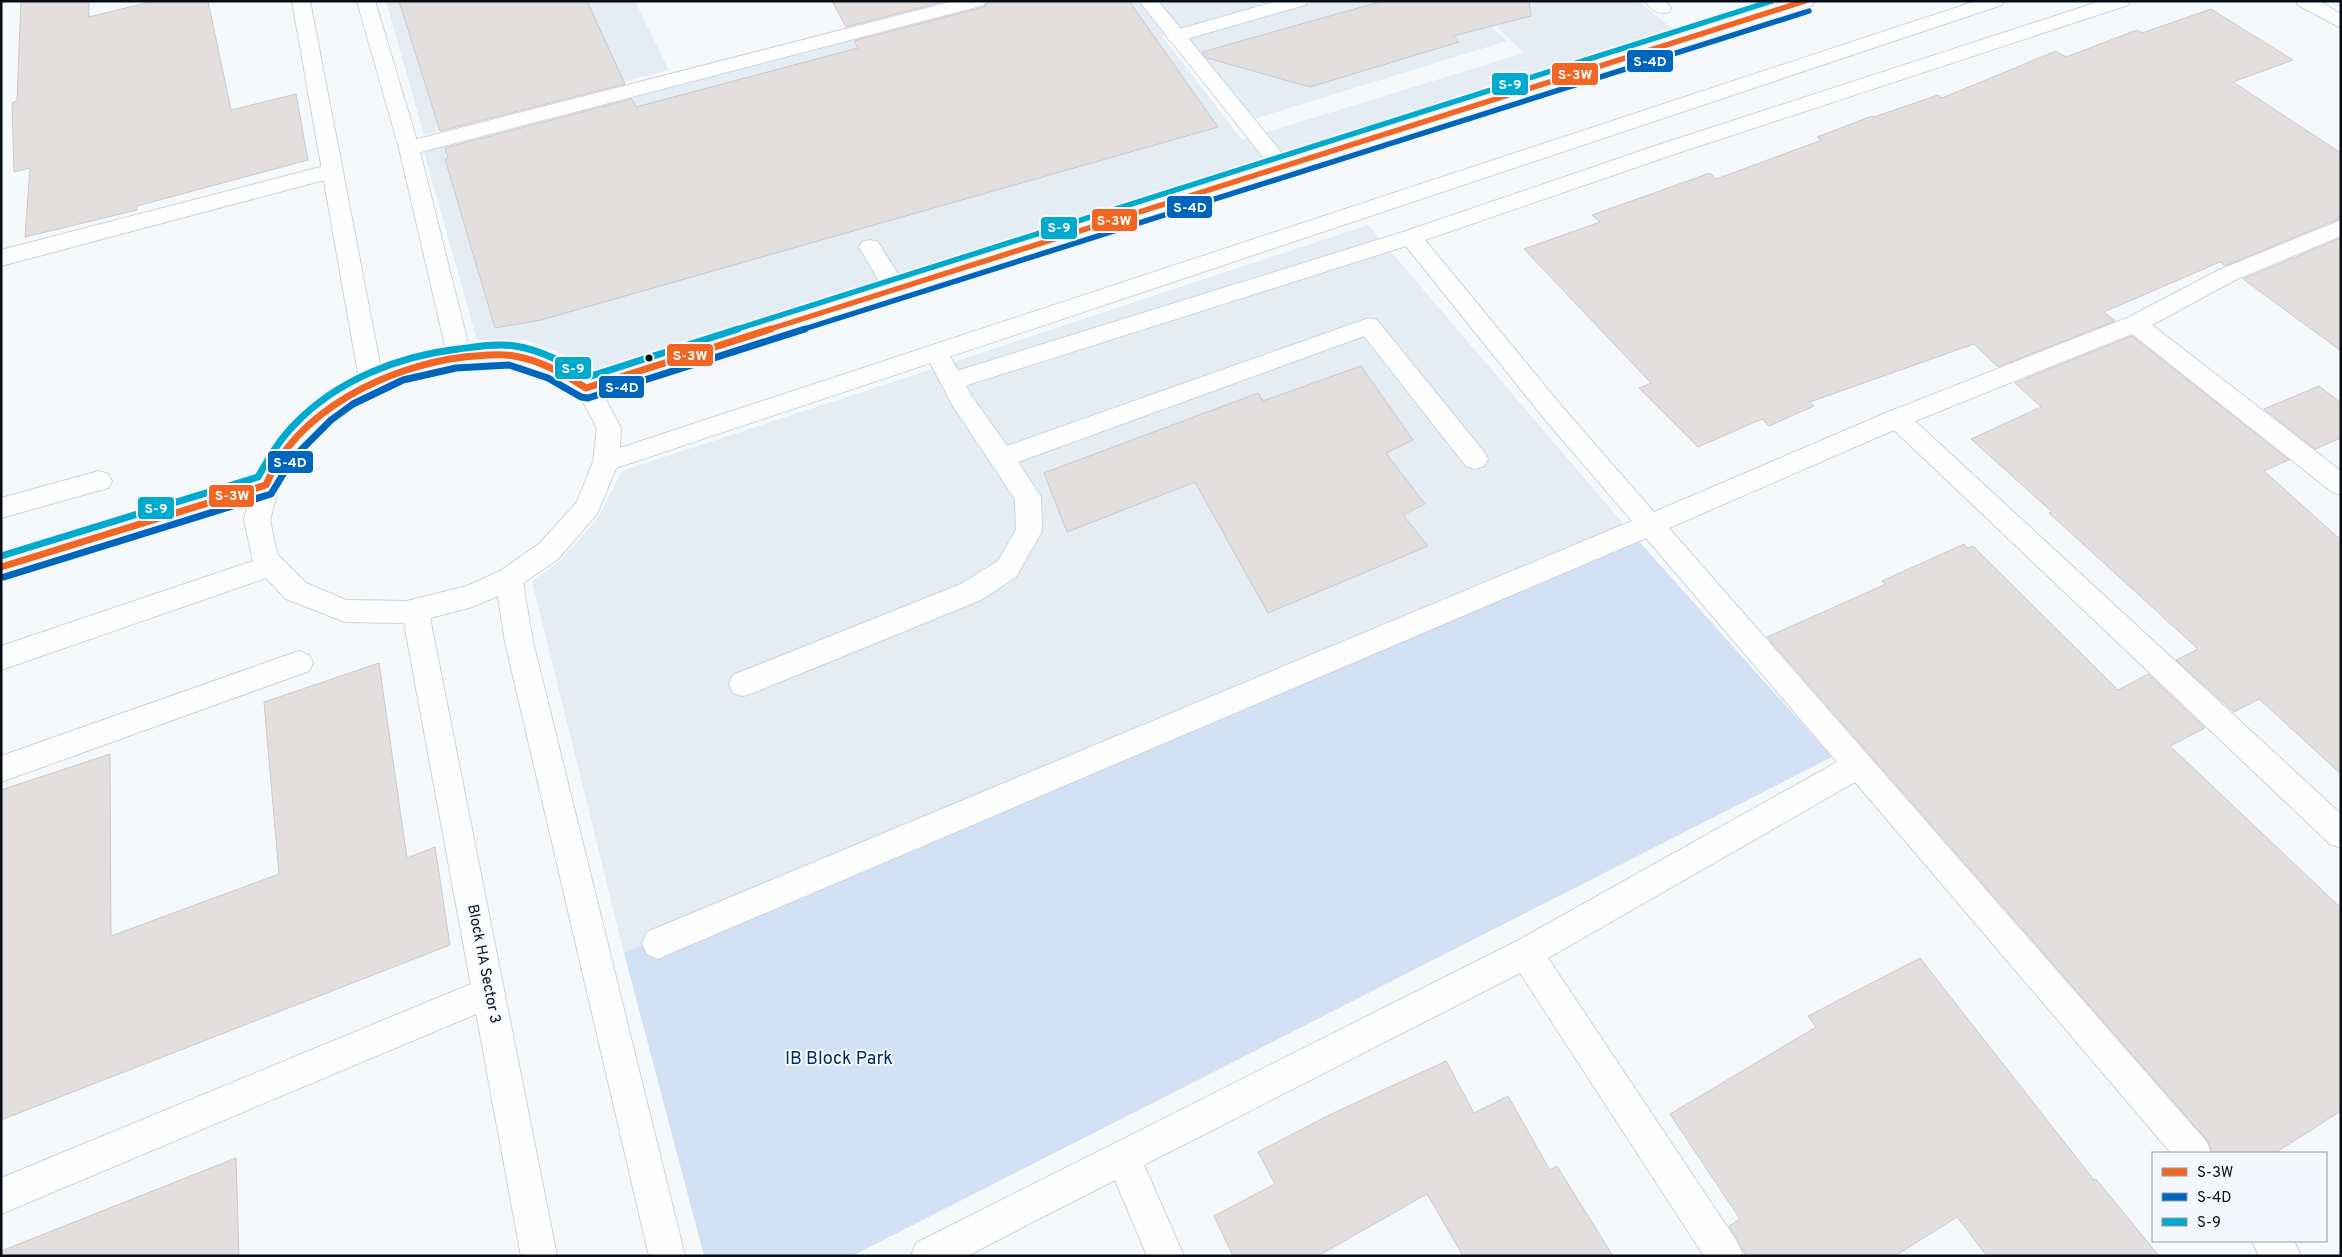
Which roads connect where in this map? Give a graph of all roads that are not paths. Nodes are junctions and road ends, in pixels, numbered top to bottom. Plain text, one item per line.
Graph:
1 (300, 1) edge
2 (366, 1) edge
3 (977, 1) edge
4 (1148, 1) edge
5 (1298, 1) edge
6 (1806, 1) edge
7 (1995, 1) edge
8 (2121, 1) edge
9 (2305, 1) edge
10 (2341, 22) edge
11 (1176, 36) junction
12 (409, 148) junction
13 (1282, 167) junction
14 (332, 171) junction
15 (2341, 227) edge
16 (1410, 237) junction
17 (870, 247) dead end
18 (1, 258) edge
19 (896, 290) junction
20 (2135, 324) junction
21 (937, 353) junction
22 (459, 356) junction
23 (952, 381) junction
24 (372, 383) junction
25 (586, 388) junction
26 (1897, 418) junction
27 (1001, 458) junction
28 (1475, 459) dead end
29 (606, 462) junction
30 (99, 481) dead end
31 (266, 485) junction
32 (2341, 485) edge
33 (1, 508) edge
34 (1650, 524) junction
35 (272, 565) junction
36 (1, 567) edge
37 (509, 580) junction
38 (415, 610) junction
39 (1, 658) edge
40 (299, 663) dead end
41 (743, 684) dead end
42 (1858, 765) junction
43 (1, 769) edge
44 (2341, 834) edge
45 (658, 943) dead end
46 (1526, 953) junction
47 (488, 993) junction
48 (2193, 1152) edge
49 (1124, 1158) junction
50 (1, 1196) edge
51 (2271, 1242) edge
52 (539, 1256) edge
53 (667, 1256) edge
54 (929, 1256) edge
55 (1166, 1256) edge
56 (1724, 1256) edge
57 (2283, 1256) edge

1 - 14 street
2 - 12 street
3 - 12 street
4 - 11 street
5 - 11 street
6 - 13 street
7 - 21 street
8 - 16 street
9 - 10 street
11 - 13 street
12 - 22 street
13 - 19 street
14 - 18 street
14 - 24 street
15 - 20 street
16 - 23 street
16 - 34 street
17 - 19 street
19 - 25 street
20 - 26 street
20 - 32 street
21 - 23 street
21 - 29 street
22 - 24 street
22 - 25 street
23 - 27 street
24 - 31 street
25 - 29 street
26 - 34 street
26 - 44 street
27 - 28 street
27 - 41 street
29 - 37 street
30 - 33 street
31 - 35 street
31 - 36 street
34 - 42 street
34 - 45 street
35 - 38 street
35 - 39 street
37 - 38 street
37 - 53 street
38 - 47 street, Block HA Sector 3
40 - 43 street
42 - 46 street
42 - 48 street
46 - 49 street
46 - 56 street
47 - 50 street
47 - 52 street, Block HA Sector 3
49 - 54 street
49 - 55 street
51 - 57 street

